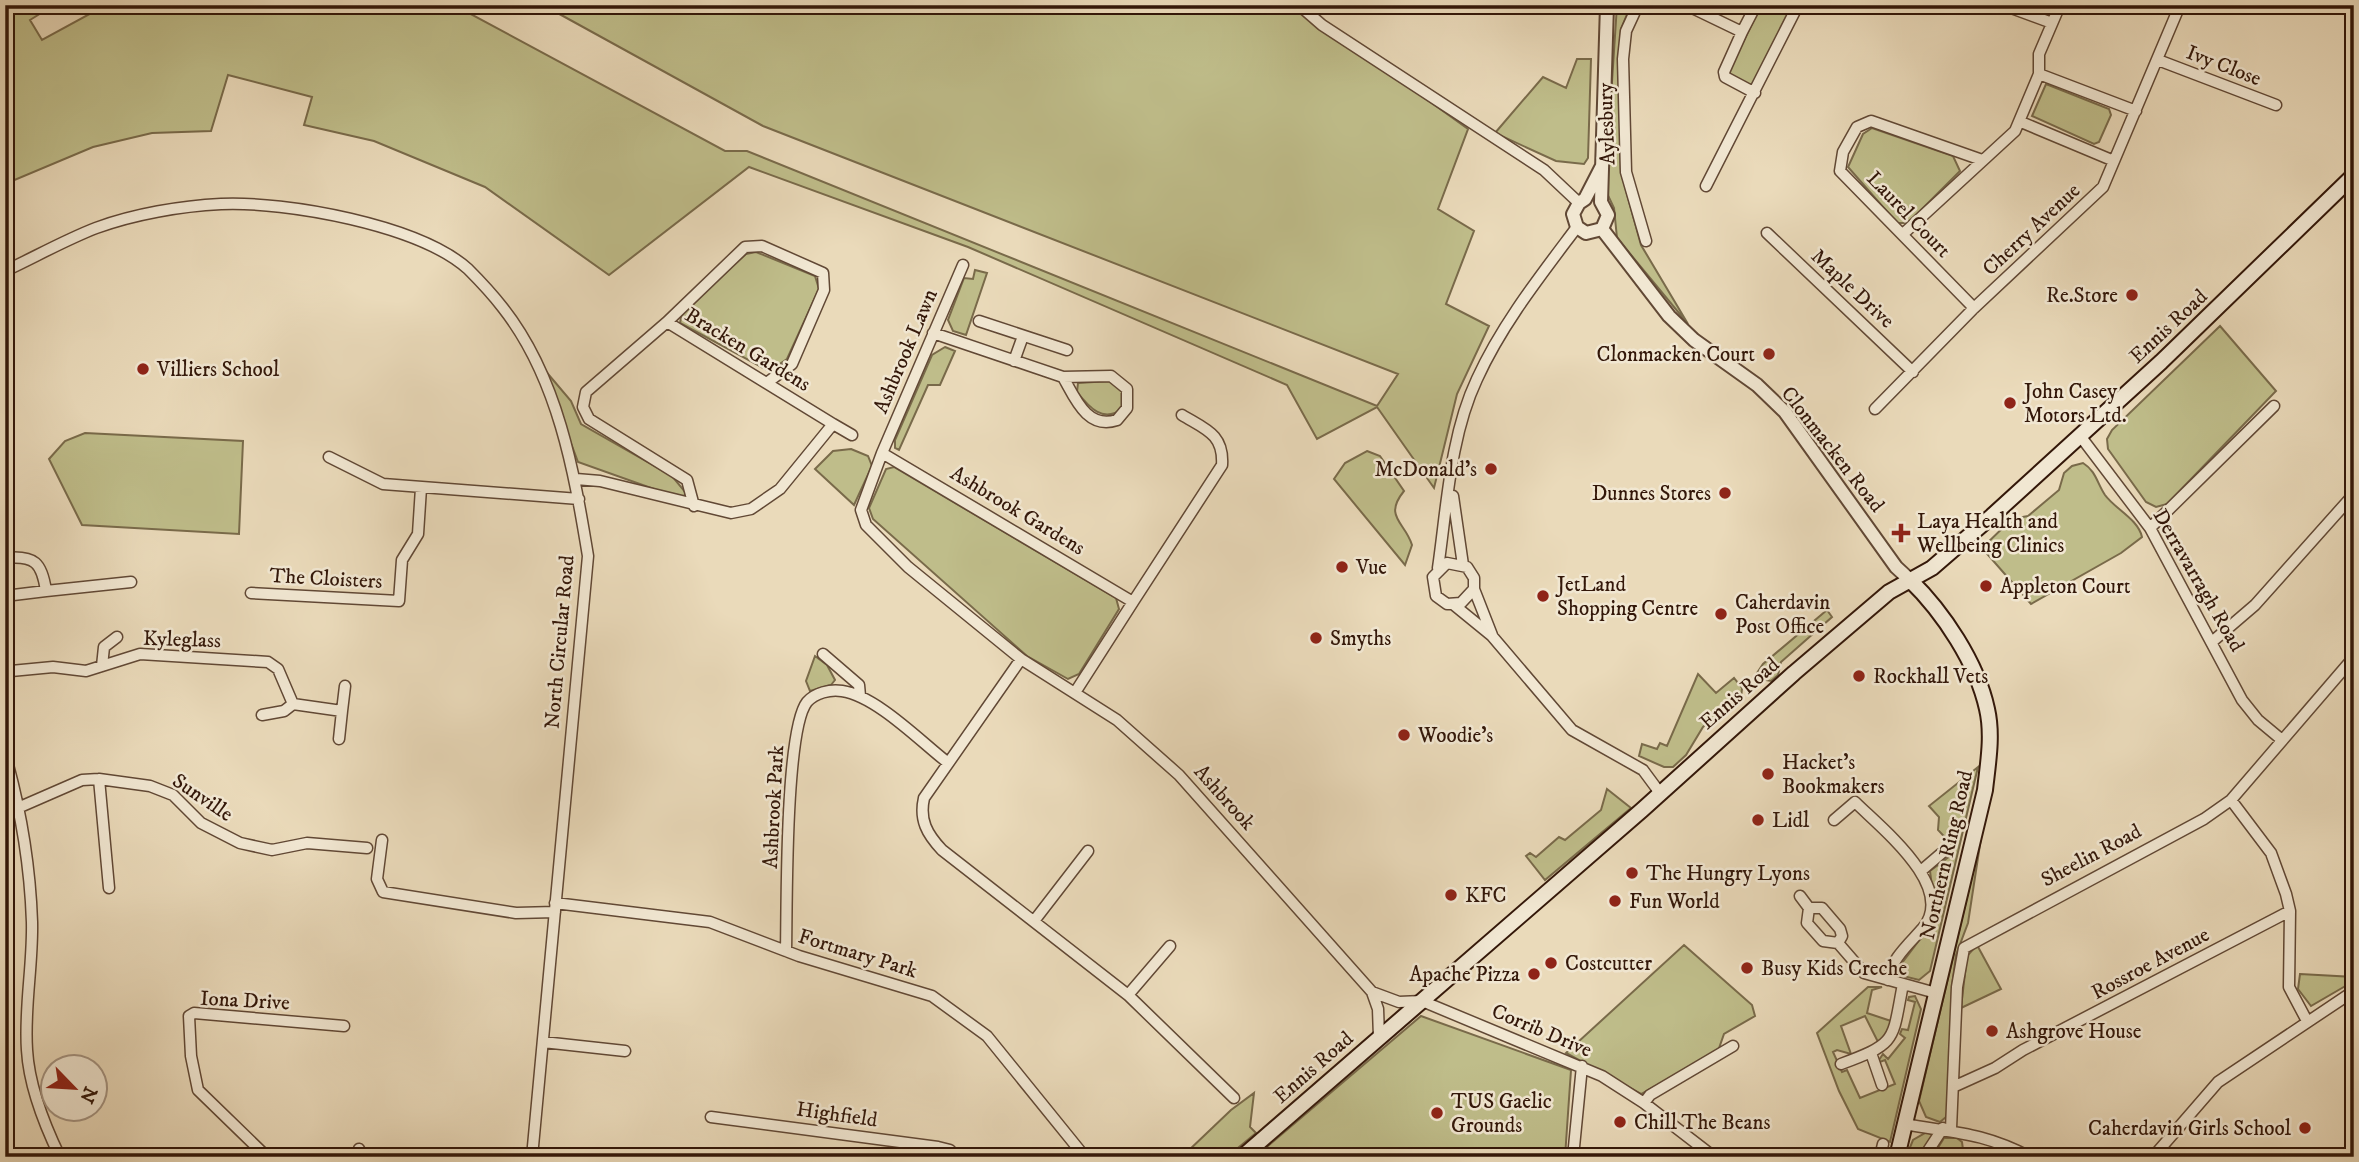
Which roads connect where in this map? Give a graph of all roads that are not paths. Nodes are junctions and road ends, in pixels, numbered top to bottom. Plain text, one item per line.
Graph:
1 (1299, 5) edge
2 (1607, 5) edge
3 (1638, 5) edge
4 (1686, 5) edge
5 (1756, 5) edge
6 (1794, 5) edge
7 (2060, 5) edge
8 (2180, 5) edge
9 (2010, 6) edge
10 (2052, 23) junction
11 (1742, 32) junction
12 (2158, 60) junction
13 (2039, 74) junction
14 (1755, 93) junction
15 (2276, 105) dead end
16 (2136, 111) junction
17 (2021, 122) junction
18 (1963, 152) junction
19 (1982, 160) junction
20 (2114, 161) junction
21 (1602, 166) junction
22 (2354, 175) edge
23 (1965, 176) junction
24 (1706, 186) dead end
25 (1582, 201) junction
26 (1601, 202) junction
27 (1577, 227) junction
28 (1602, 229) junction
29 (1767, 233) dead end
30 (1903, 234) junction
31 (1646, 241) dead end
32 (963, 265) dead end
33 (5, 271) edge
34 (1974, 309) junction
35 (979, 321) dead end
36 (667, 322) junction
37 (933, 333) junction
38 (1023, 336) junction
39 (1067, 350) dead end
40 (1014, 361) junction
41 (1913, 372) junction
42 (1063, 377) junction
43 (768, 383) junction
44 (2274, 407) dead end
45 (1875, 409) dead end
46 (1182, 415) dead end
47 (833, 424) junction
48 (852, 435) dead end
49 (2081, 437) junction
50 (882, 453) junction
51 (329, 457) dead end
52 (1452, 474) junction
53 (576, 479) junction
54 (421, 488) junction
55 (2354, 495) edge
56 (579, 499) junction
57 (694, 506) junction
58 (2150, 528) junction
59 (5, 558) edge
60 (1464, 565) junction
61 (1438, 568) junction
62 (1910, 580) junction
63 (131, 582) dead end
64 (1474, 589) junction
65 (46, 591) junction
66 (251, 593) dead end
67 (5, 596) edge
68 (1133, 602) junction
69 (1454, 605) junction
70 (1492, 636) junction
71 (117, 637) dead end
72 (2213, 641) junction
73 (823, 654) dead end
74 (2354, 657) edge
75 (1021, 659) junction
76 (102, 666) junction
77 (840, 669) junction
78 (5, 675) edge
79 (345, 686) dead end
80 (840, 690) junction
81 (1076, 691) junction
82 (860, 696) junction
83 (293, 704) junction
84 (342, 711) junction
85 (262, 715) dead end
86 (339, 739) dead end
87 (2282, 740) junction
88 (5, 754) edge
89 (947, 762) junction
90 (99, 779) junction
91 (1660, 793) junction
92 (2231, 800) junction
93 (20, 807) junction
94 (1834, 820) dead end
95 (382, 840) dead end
96 (367, 848) dead end
97 (1088, 851) dead end
98 (1943, 852) dead end
99 (1922, 870) junction
100 (109, 888) dead end
101 (1800, 897) dead end
102 (555, 908) junction
103 (1809, 908) junction
104 (2290, 911) junction
105 (1034, 921) junction
106 (1838, 943) junction
107 (1170, 946) dead end
108 (786, 951) junction
109 (1888, 980) junction
110 (1903, 984) junction
111 (2354, 991) edge
112 (1372, 992) junction
113 (1936, 993) junction
114 (1128, 995) junction
115 (1422, 1001) junction
116 (2307, 1021) junction
117 (344, 1026) dead end
118 (1379, 1037) junction
119 (543, 1042) junction
120 (1733, 1046) dead end
121 (625, 1051) dead end
122 (1871, 1053) junction
123 (1841, 1064) dead end
124 (1582, 1066) junction
125 (1882, 1085) dead end
126 (1953, 1087) junction
127 (1234, 1098) dead end
128 (1644, 1102) junction
129 (711, 1117) dead end
130 (1904, 1125) junction
131 (1947, 1129) junction
132 (1883, 1144) dead end
133 (60, 1157) edge
134 (267, 1157) edge
135 (532, 1157) edge
136 (955, 1157) edge
137 (1085, 1157) edge
138 (1242, 1157) edge
139 (1573, 1157) edge
140 (1714, 1157) edge
141 (1880, 1157) edge
142 (1897, 1157) edge
143 (1924, 1157) edge
144 (2030, 1157) edge
145 (2153, 1157) edge

1 - 25 street
2 - 21 street
3 - 31 street, Aylesbury
4 - 11 street
5 - 11 street
6 - 14 street
7 - 10 street
8 - 12 street, Cherry Avenue
9 - 10 street
10 - 13 street
11 - 14 street
12 - 15 street, Ivy Close
12 - 16 street, Cherry Avenue
13 - 16 street
13 - 17 street
14 - 24 street
16 - 20 street, Cherry Avenue
17 - 19 street
17 - 20 street
18 - 19 street, Laurel Court
18 - 23 street
18 - 30 street, Laurel Court
19 - 23 street
20 - 34 street, Cherry Avenue
21 - 25 street
21 - 26 street
22 - 49 main road, Ennis Road
23 - 30 street
25 - 26 street
25 - 27 street
26 - 28 street
27 - 28 street
27 - 52 street
28 - 62 street, Clonmacken Road
29 - 41 street, Maple Drive
30 - 34 street, Laurel Court
32 - 37 street, Ashbrook Lawn
33 - 53 street, North Circular Road
34 - 41 street, Cherry Avenue
35 - 38 street
36 - 43 street, Bracken Gardens
36 - 43 street
36 - 57 street, Bracken Gardens
37 - 40 street
37 - 50 street, Ashbrook Lawn
38 - 39 street
38 - 40 street
40 - 42 street
41 - 45 street, Cherry Avenue
42 - 42 street
43 - 47 street, Bracken Gardens
44 - 58 street
46 - 68 street
47 - 48 street, Bracken Gardens
47 - 57 street
49 - 58 street, Derravarragh Road
49 - 62 main road, Ennis Road
50 - 68 street, Ashbrook Gardens
50 - 75 street, Ashbrook
51 - 54 street
52 - 60 street
52 - 61 street
53 - 56 street, North Circular Road
53 - 57 street
54 - 56 street
54 - 66 street, The Cloisters
55 - 72 street
56 - 102 street, North Circular Road
58 - 72 street, Derravarragh Road
59 - 65 street
60 - 61 street
60 - 64 street
61 - 69 street
62 - 91 main road, Ennis Road
62 - 113 main road, Northern Ring Road
63 - 65 street
64 - 69 street
64 - 70 street
65 - 67 street
68 - 81 street
69 - 70 street
70 - 91 street
71 - 76 street
72 - 87 street, Derravarragh Road
73 - 77 street
74 - 87 street, Sheelin Road
75 - 81 street, Ashbrook
75 - 89 street
76 - 78 street, Kyleglass
76 - 83 street, Kyleglass
77 - 80 street
77 - 82 street
79 - 84 street
80 - 82 street
80 - 108 street, Ashbrook Park
81 - 112 street, Ashbrook
82 - 89 street
83 - 84 street
83 - 85 street
84 - 86 street
87 - 92 street, Sheelin Road
88 - 93 street
89 - 105 street
90 - 93 street, Sunville
90 - 96 street, Sunville
90 - 100 street
91 - 115 main road, Ennis Road
92 - 104 street
92 - 126 street, Sheelin Road
93 - 133 street
94 - 99 street
95 - 102 street, Fortmary Park
97 - 105 street
98 - 99 street
99 - 109 street
101 - 103 street
102 - 108 street, Fortmary Park
102 - 119 street, North Circular Road
103 - 106 street
103 - 106 street
104 - 116 street
104 - 126 street, Rossroe Avenue
105 - 114 street
106 - 109 street
107 - 114 street
108 - 137 street, Fortmary Park
109 - 110 street
110 - 113 street
110 - 122 street
111 - 116 street
112 - 115 street
112 - 118 street
113 - 130 main road, Northern Ring Road
114 - 127 street
115 - 118 main road, Ennis Road
115 - 124 street, Corrib Drive
116 - 145 street
117 - 134 street, Iona Drive
118 - 138 main road, Ennis Road
119 - 121 street
119 - 135 street, North Circular Road
120 - 128 street
122 - 123 street
122 - 125 street
124 - 128 street, Corrib Drive
124 - 139 street
126 - 131 street, Sheelin Road
128 - 140 street, Corrib Drive
129 - 136 street, Highfield
130 - 131 street
130 - 142 main road, Northern Ring Road
131 - 143 street
131 - 144 street
132 - 141 street

